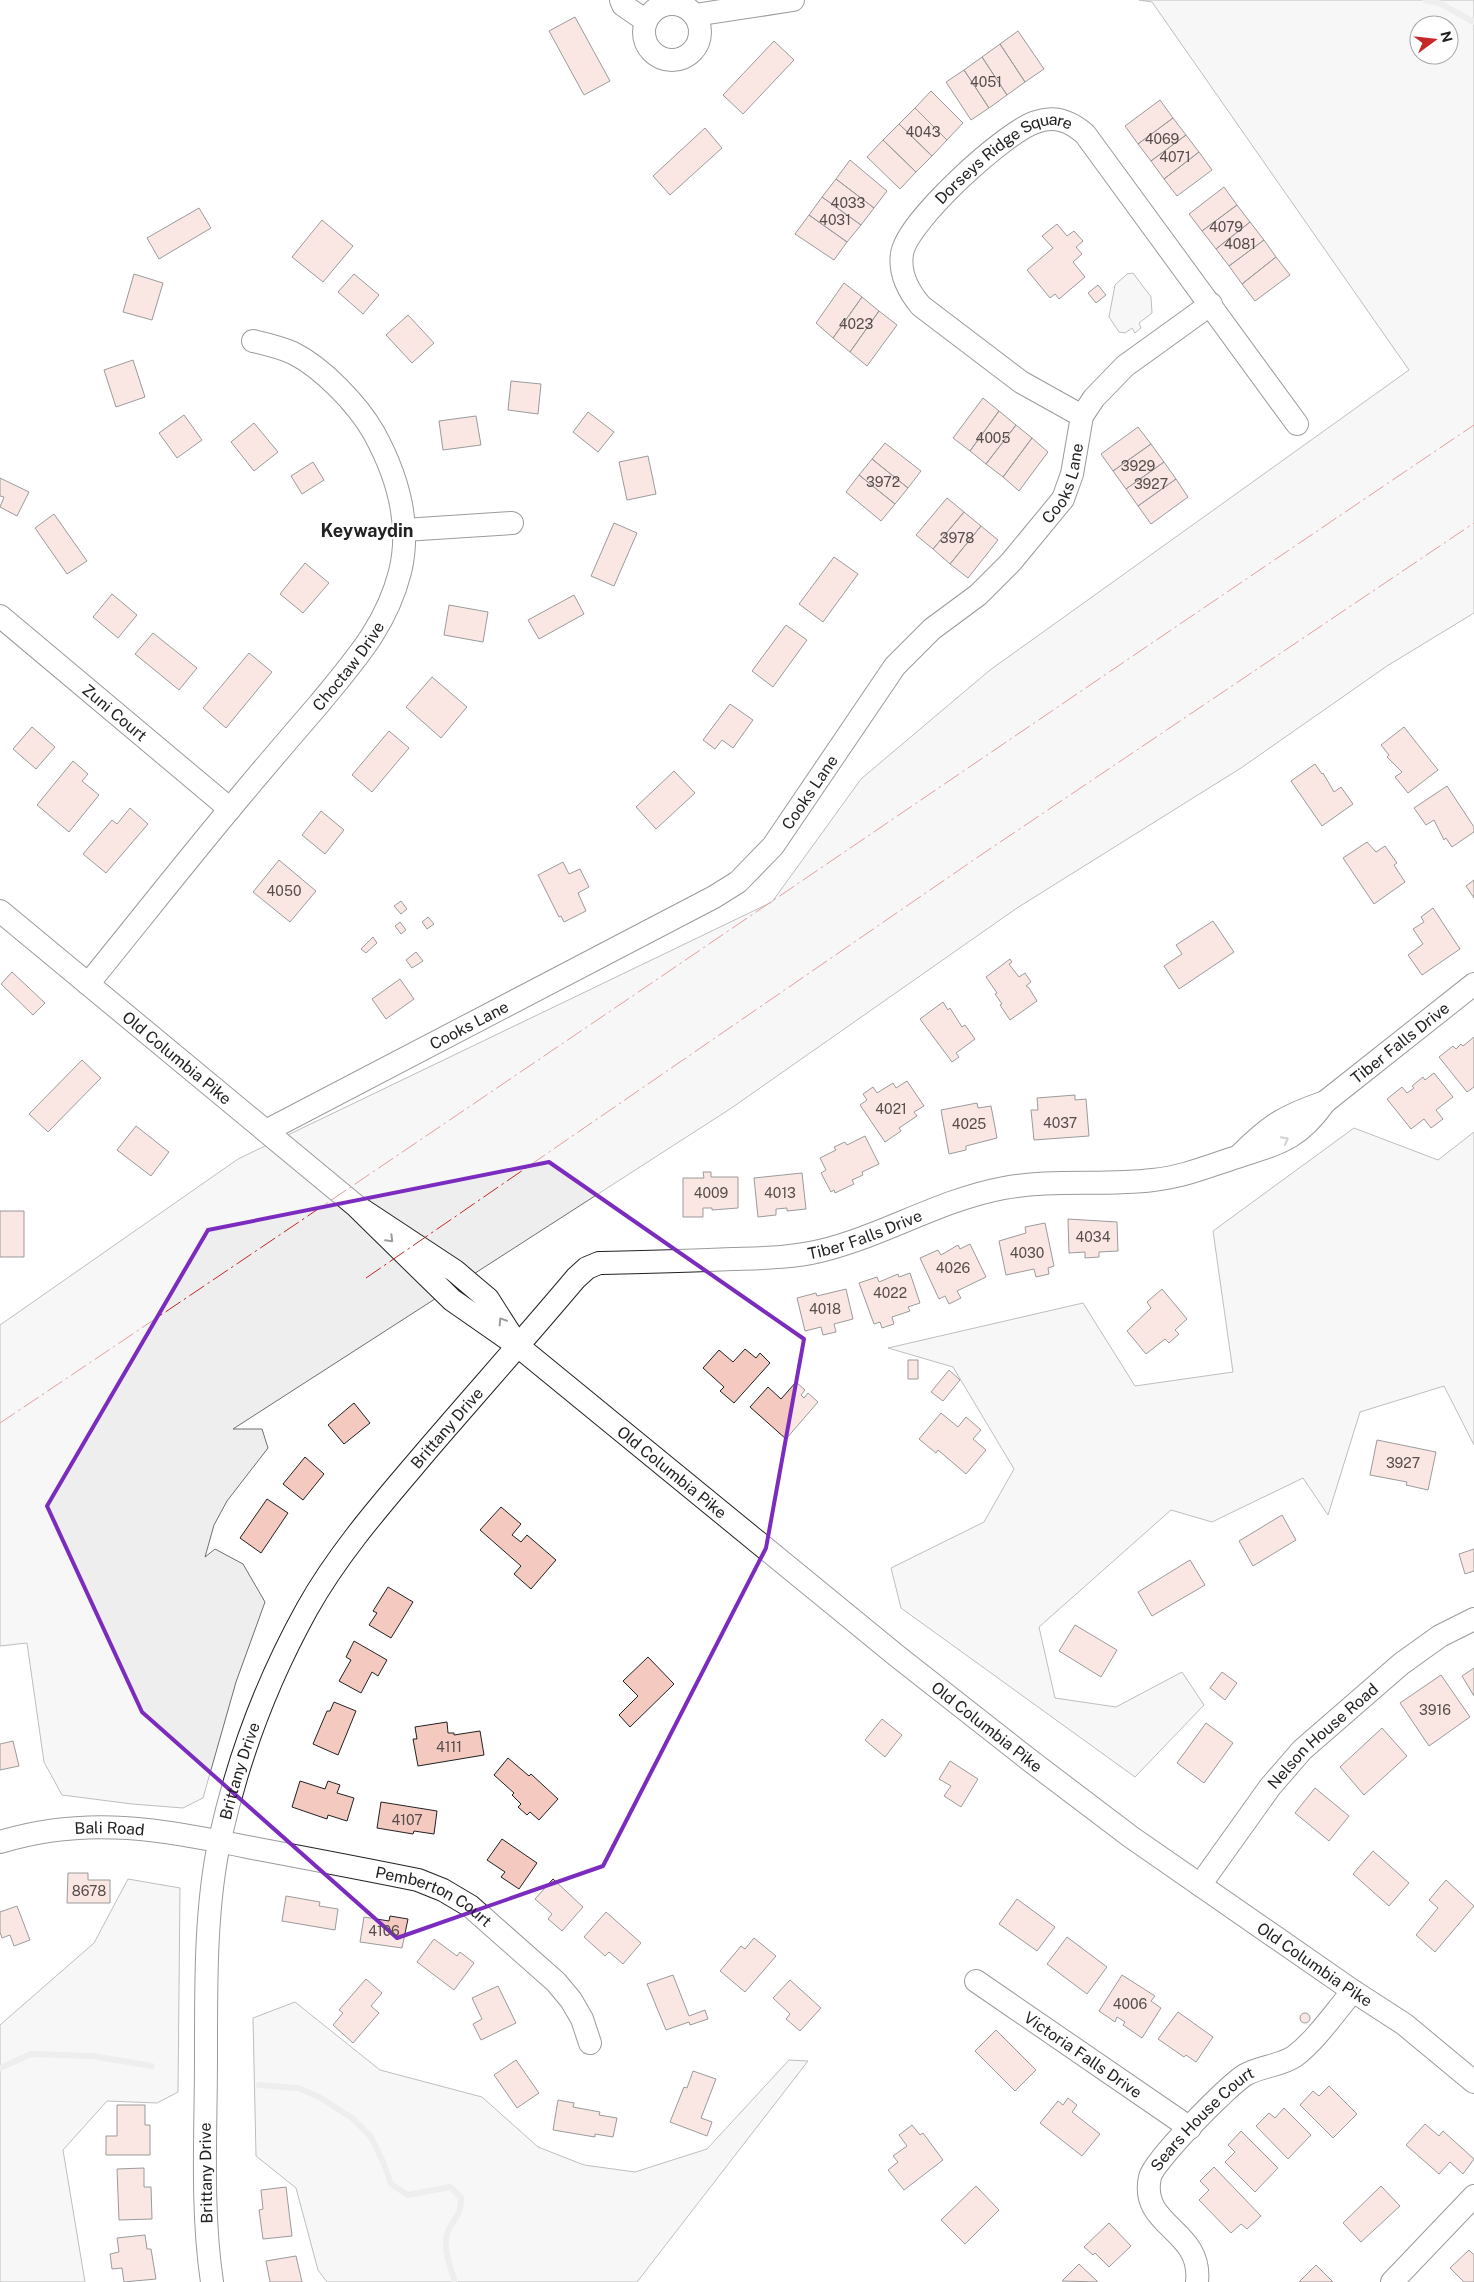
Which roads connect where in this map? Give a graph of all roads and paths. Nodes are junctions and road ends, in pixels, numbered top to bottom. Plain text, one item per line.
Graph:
1 (621, 0) edge
2 (793, 0) edge
3 (695, 15) junction
4 (646, 21) junction
5 (1211, 304) junction
6 (253, 341) dead end
7 (1082, 416) junction
8 (1297, 424) dead end
9 (512, 523) dead end
10 (404, 530) junction
11 (0, 616) edge
12 (230, 809) junction
13 (0, 911) edge
14 (88, 984) junction
15 (1474, 984) edge
16 (266, 1130) junction
17 (518, 1346) junction
18 (1474, 1619) edge
19 (219, 1841) junction
20 (0, 1842) edge
21 (1200, 1885) junction
22 (976, 1981) dead end
23 (1353, 1991) junction
24 (590, 2043) dead end
25 (1474, 2082) edge
26 (1190, 2128) junction
27 (1474, 2196) edge
28 (212, 2282) edge
29 (1197, 2282) edge
30 (1392, 2282) edge

1 - 4 street
2 - 3 street
3 - 4 street
3 - 4 street
5 - 7 street, Cooks Lane
5 - 7 street, Dorseys Ridge Square
5 - 8 street, Dorseys Ridge Square
6 - 10 street, Choctaw Drive
7 - 16 street, Cooks Lane
9 - 10 street
10 - 12 street, Choctaw Drive
11 - 12 street, Zuni Court
12 - 14 street, Choctaw Drive
13 - 14 street, Old Columbia Pike
14 - 16 street, Old Columbia Pike
15 - 17 street, Tiber Falls Drive
16 - 17 street, Old Columbia Pike
17 - 19 street, Brittany Drive
17 - 21 street, Old Columbia Pike
18 - 21 street, Nelson House Road
19 - 20 street, Bali Road
19 - 24 street, Pemberton Court
19 - 28 street, Brittany Drive
21 - 23 street, Old Columbia Pike
22 - 26 street, Victoria Falls Drive
23 - 25 street, Old Columbia Pike
23 - 26 street, Sears House Court
26 - 29 street, Sears House Court
27 - 30 street

